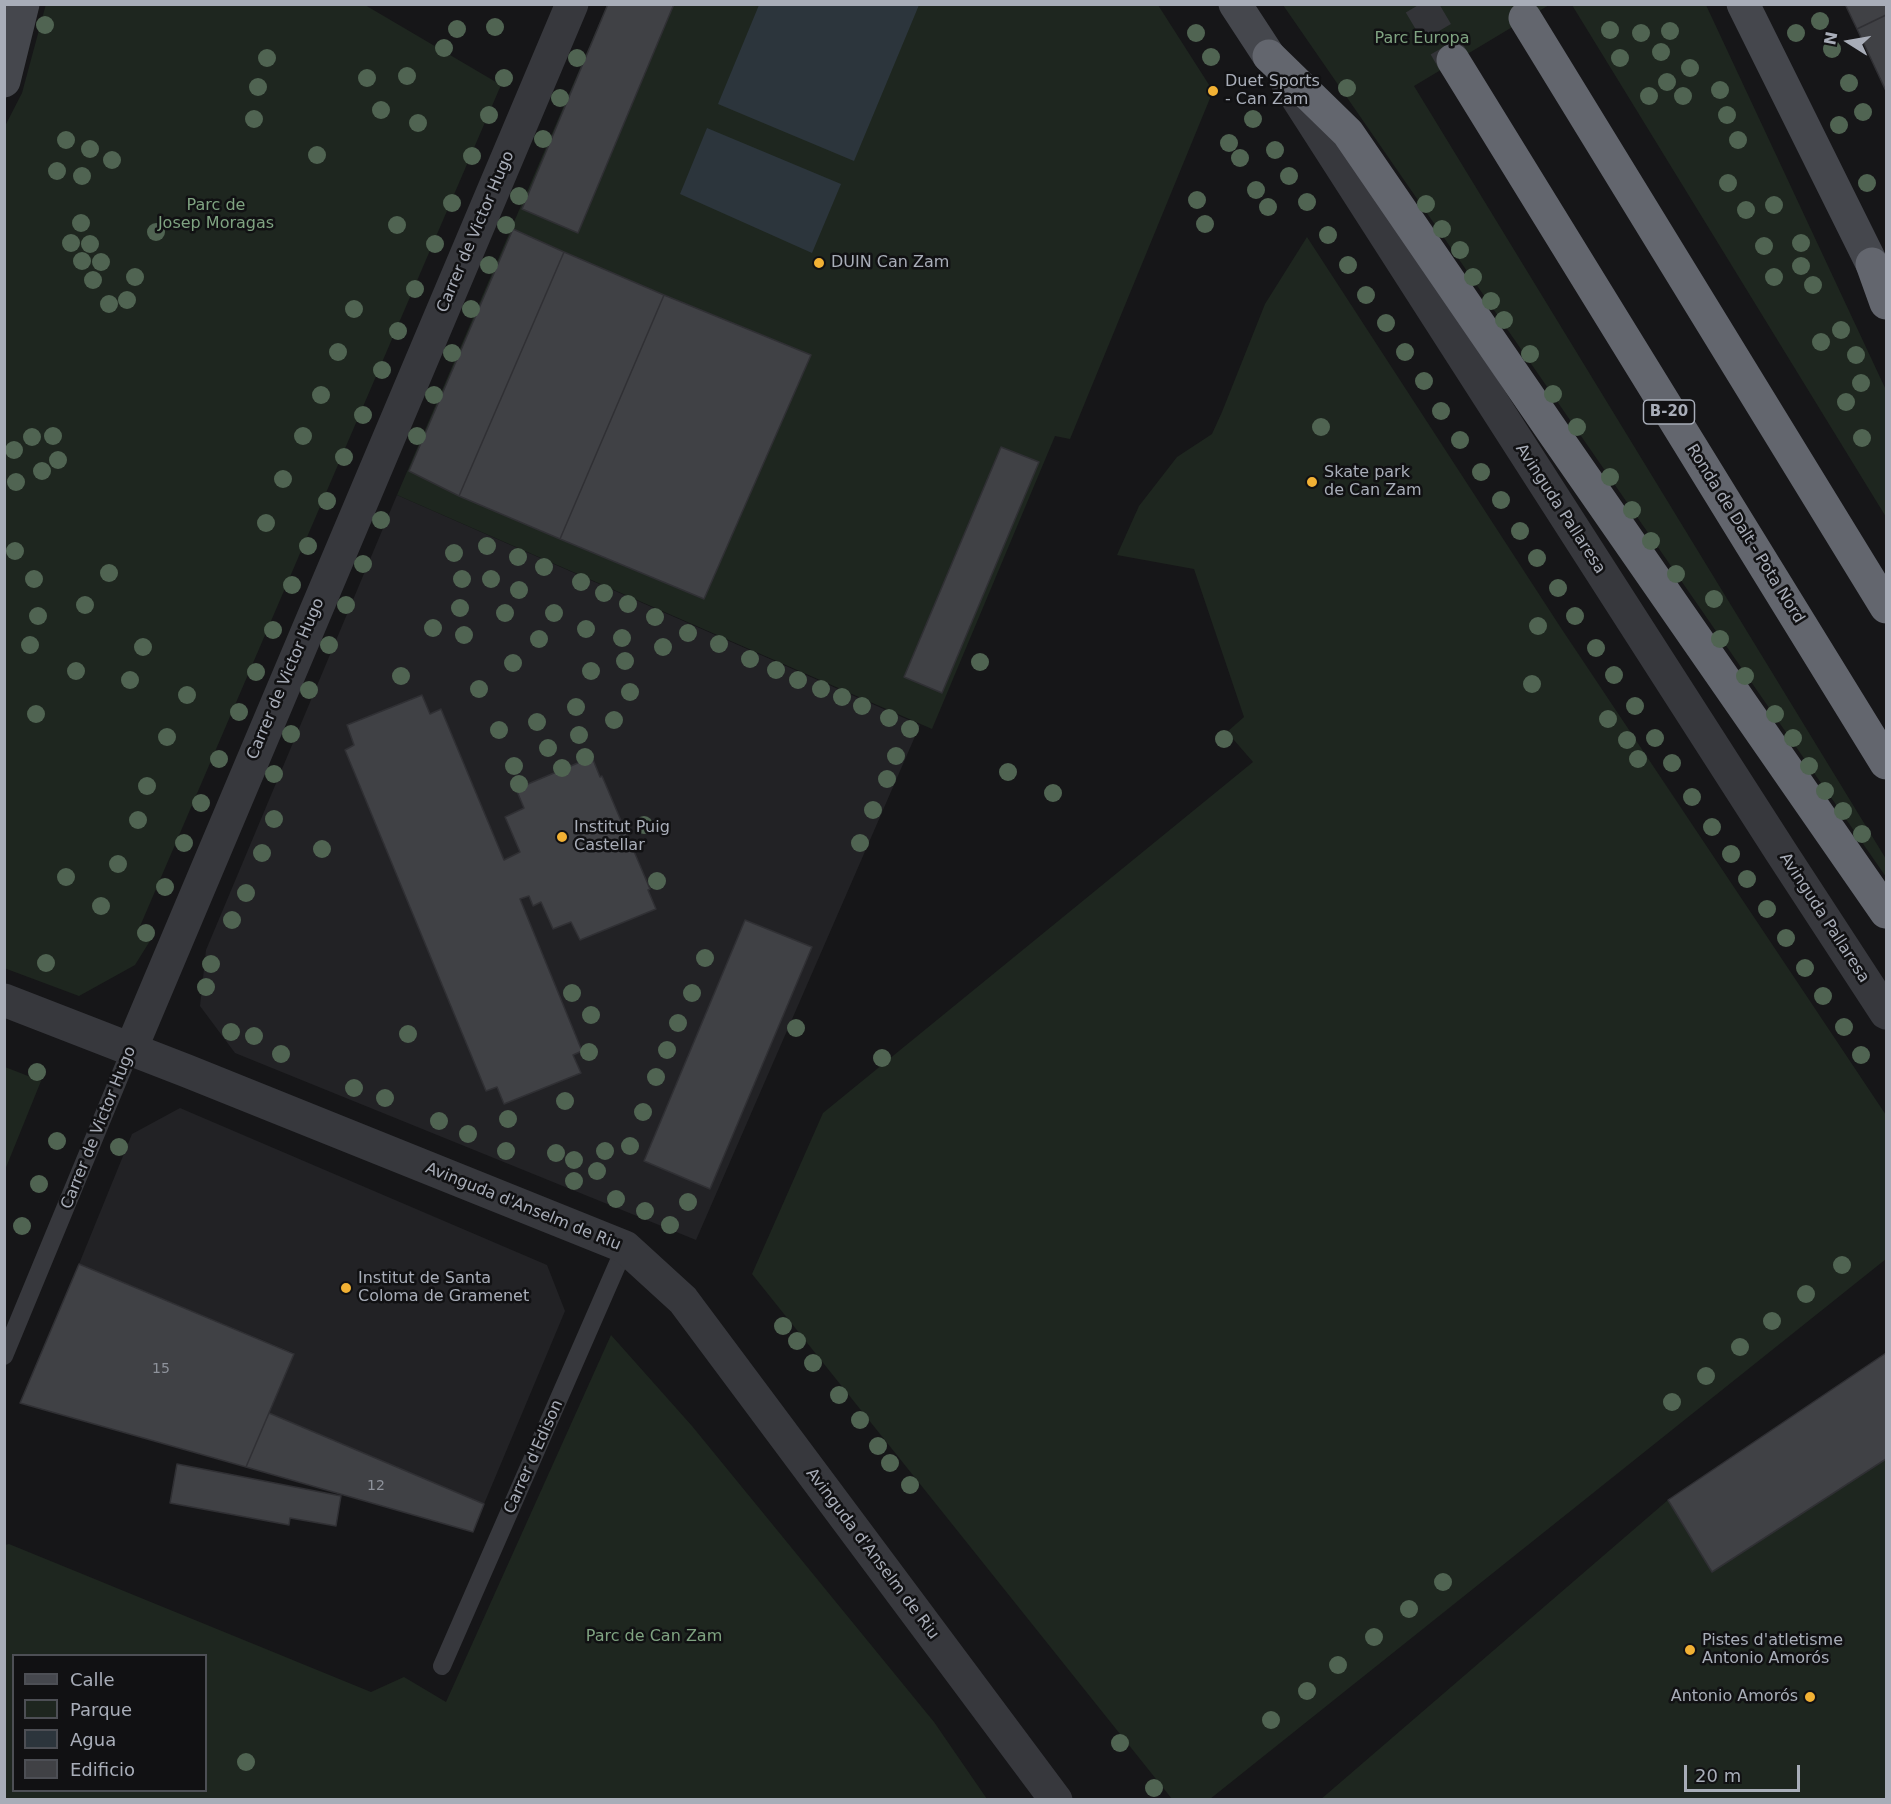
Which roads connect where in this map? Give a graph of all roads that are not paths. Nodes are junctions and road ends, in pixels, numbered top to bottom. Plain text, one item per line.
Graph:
1 (23, 4) edge
2 (572, 4) edge
3 (1235, 4) edge
4 (1743, 4) edge
5 (1525, 18) dead end
6 (1269, 56) junction
7 (1453, 60) tunnel mouth
8 (4, 81) edge
9 (1872, 264) junction
10 (1887, 294) edge
11 (1887, 303) edge
12 (1887, 607) edge
13 (1887, 763) edge
14 (1887, 912) edge
15 (4, 1000) edge
16 (1887, 1013) edge
17 (131, 1049) junction
18 (625, 1247) junction
19 (4, 1356) edge
20 (442, 1666) dead end
21 (1056, 1800) edge

1 - 8 street
2 - 17 street, Carrer de Victor Hugo
3 - 6 street, Avinguda Pallaresa
4 - 9 street
5 - 12 highway
6 - 14 highway
6 - 16 street, Avinguda Pallaresa
7 - 13 highway, Ronda de Dalt - Pota Nord / B-20
9 - 10 street
9 - 11 highway
15 - 17 street, Avinguda d'Anselm de Riu
17 - 18 street, Avinguda d'Anselm de Riu
17 - 19 lane, Carrer de Victor Hugo
18 - 20 lane, Carrer d'Edison
18 - 21 street, Avinguda d'Anselm de Riu

